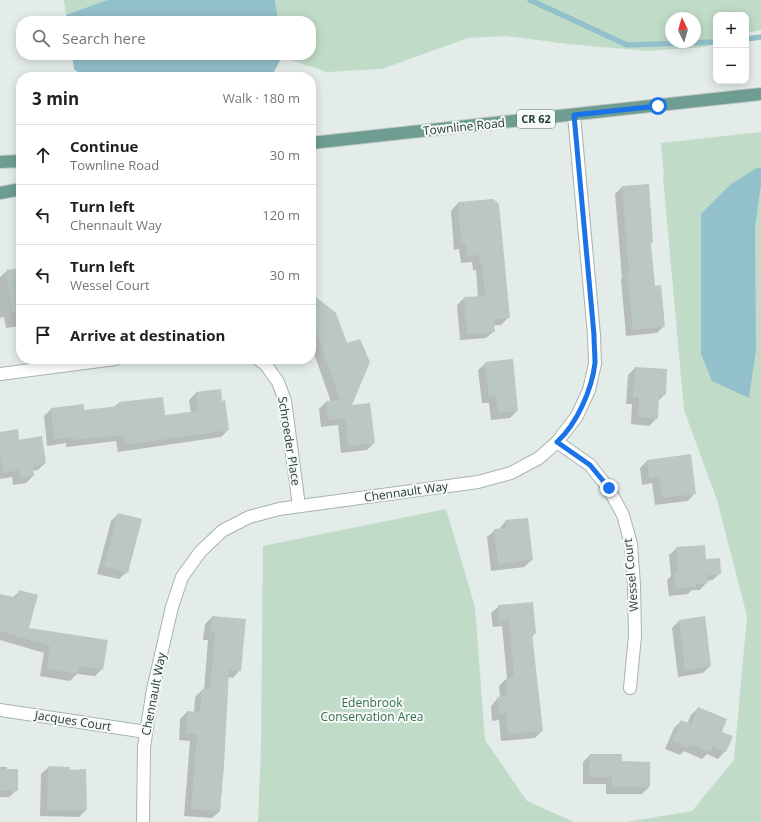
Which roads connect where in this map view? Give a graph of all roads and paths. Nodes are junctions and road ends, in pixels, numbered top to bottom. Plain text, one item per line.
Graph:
1 (761, 94) edge
2 (574, 115) junction
3 (316, 142) edge
4 (16, 160) edge
5 (0, 162) edge
6 (16, 190) edge
7 (0, 192) edge
8 (77, 364) edge
9 (265, 364) edge
10 (0, 374) edge
11 (557, 442) junction
12 (299, 506) junction
13 (630, 688) dead end
14 (0, 710) edge
15 (146, 732) junction
16 (143, 822) edge

1 - 2 main road, Townline Road / CR 62
2 - 3 main road, Townline Road / CR 62
2 - 11 street, Chennault Way
4 - 5 main road
6 - 7 main road
8 - 10 street
9 - 12 street, Schroeder Place
11 - 12 street, Chennault Way
11 - 13 street, Wessel Court
12 - 15 street, Chennault Way
14 - 15 street, Jacques Court
15 - 16 street, Chennault Way

